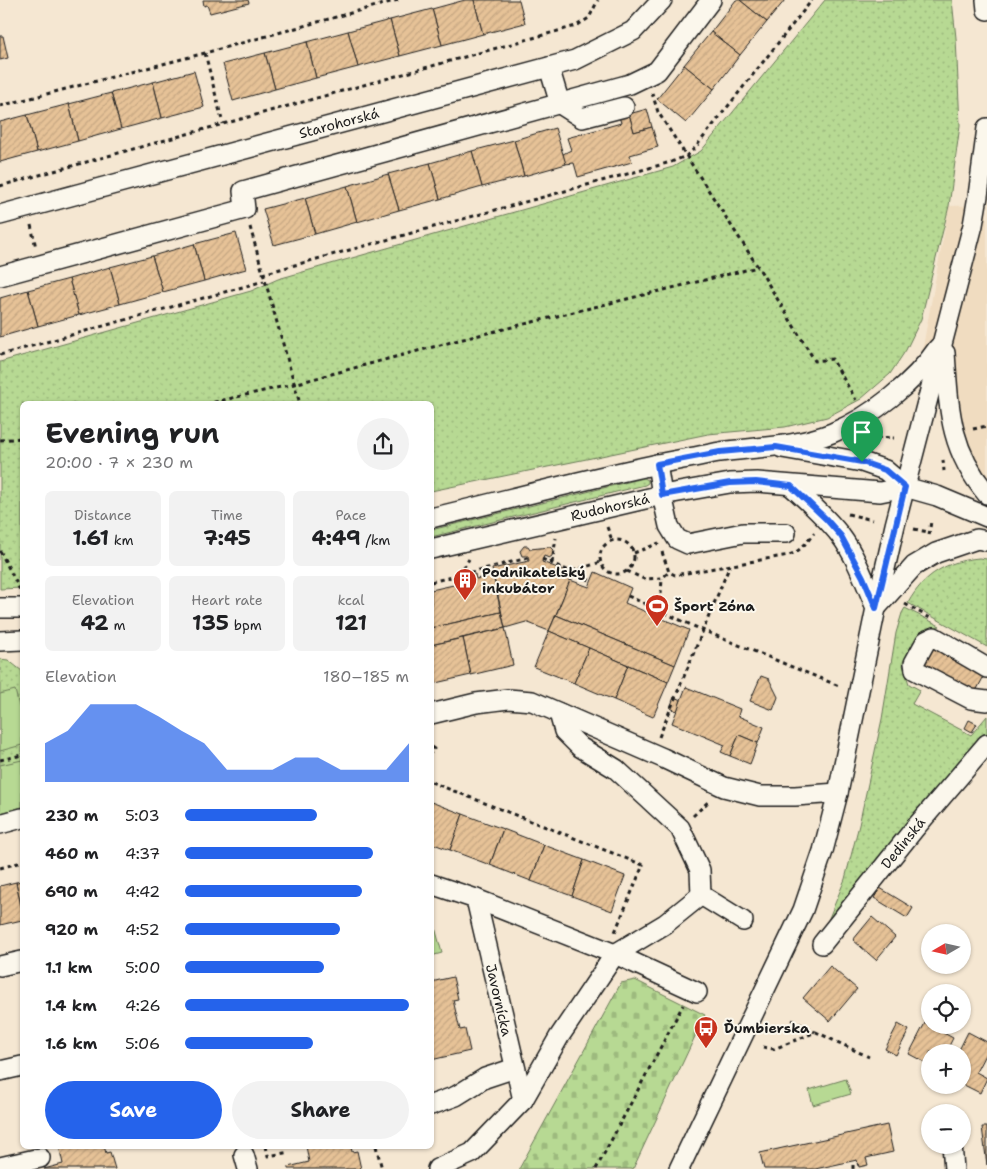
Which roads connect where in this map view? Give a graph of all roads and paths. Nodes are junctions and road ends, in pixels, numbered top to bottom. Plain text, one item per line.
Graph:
1 (398, 0) edge
2 (598, 0) edge
3 (662, 0) edge
4 (711, 0) edge
5 (812, 0) edge
6 (986, 0) edge
7 (987, 10) edge
8 (205, 53) junction
9 (549, 67) junction
10 (647, 76) junction
11 (560, 104) junction
12 (0, 106) edge
13 (624, 107) dead end
14 (223, 124) junction
15 (987, 128) edge
16 (686, 156) junction
17 (0, 186) edge
18 (27, 208) junction
19 (245, 209) junction
20 (0, 215) edge
21 (40, 265) junction
22 (758, 266) junction
23 (262, 274) junction
24 (0, 276) edge
25 (264, 281) junction
26 (944, 339) junction
27 (0, 355) edge
28 (294, 384) junction
29 (219, 401) edge
30 (299, 401) edge
31 (859, 406) dead end
32 (869, 431) dead end
33 (20, 438) edge
34 (894, 438) dead end
35 (0, 440) edge
36 (776, 447) junction
37 (657, 464) junction
38 (791, 486) junction
39 (905, 487) junction
40 (987, 494) edge
41 (662, 495) junction
42 (842, 513) dead end
43 (434, 517) edge
44 (987, 517) edge
45 (874, 520) dead end
46 (614, 523) dead end
47 (819, 526) dead end
48 (914, 528) dead end
49 (928, 532) dead end
50 (786, 533) dead end
51 (565, 535) dead end
52 (658, 535) dead end
53 (556, 537) junction
54 (549, 538) dead end
55 (612, 540) junction
56 (987, 541) edge
57 (660, 542) junction
58 (434, 548) edge
59 (0, 551) edge
60 (634, 552) junction
61 (471, 556) dead end
62 (528, 558) dead end
63 (542, 559) dead end
64 (601, 562) junction
65 (552, 564) junction
66 (731, 565) junction
67 (627, 571) junction
68 (572, 572) junction
69 (669, 572) junction
70 (459, 575) junction
71 (662, 578) junction
72 (434, 581) edge
73 (592, 581) dead end
74 (20, 596) edge
75 (628, 596) dead end
76 (20, 601) edge
77 (0, 608) edge
78 (876, 608) junction
79 (660, 611) junction
80 (702, 630) junction
81 (20, 640) edge
82 (0, 641) edge
83 (987, 668) edge
84 (839, 686) dead end
85 (987, 701) edge
86 (434, 713) edge
87 (559, 713) junction
88 (663, 728) dead end
89 (987, 744) edge
90 (20, 755) edge
91 (0, 760) edge
92 (434, 783) edge
93 (724, 787) junction
94 (838, 793) junction
95 (20, 819) edge
96 (0, 824) edge
97 (680, 828) junction
98 (20, 863) edge
99 (0, 868) edge
100 (434, 885) edge
101 (702, 895) junction
102 (476, 899) junction
103 (743, 921) dead end
104 (614, 934) dead end
105 (822, 944) dead end
106 (615, 954) junction
107 (20, 961) edge
108 (0, 966) edge
109 (694, 990) joint
110 (792, 1020) dead end
111 (816, 1032) junction
112 (764, 1047) dead end
113 (868, 1057) dead end
114 (20, 1066) edge
115 (515, 1068) junction
116 (0, 1071) edge
117 (523, 1100) junction
118 (434, 1104) edge
119 (267, 1149) edge
120 (377, 1149) edge
121 (289, 1152) dead end
122 (953, 1154) edge
123 (40, 1158) dead end
124 (858, 1164) dead end
125 (446, 1167) edge
126 (0, 1168) edge
127 (382, 1169) edge
128 (596, 1169) edge
129 (679, 1169) edge
130 (853, 1169) edge
131 (954, 1169) edge

1 - 8 path
2 - 14 path
3 - 9 street, Starohorská
4 - 10 street
5 - 16 path
6 - 7 street
8 - 12 path
8 - 14 path
9 - 11 street
9 - 18 street, Starohorská
10 - 11 street
10 - 16 path
11 - 13 street
11 - 19 street
14 - 17 path
15 - 26 street
16 - 22 path
16 - 23 path
18 - 20 street, Starohorská
18 - 21 path
19 - 21 street
19 - 23 path
21 - 24 street
22 - 28 path
22 - 31 path
23 - 25 path
25 - 27 path
25 - 28 path
26 - 36 street
26 - 39 street
26 - 40 street
28 - 29 path
28 - 30 path
32 - 34 path
33 - 35 path
36 - 37 street
36 - 39 street
37 - 41 street
37 - 43 street
38 - 39 street, Rudohorská
38 - 41 street, Rudohorská
38 - 78 street
39 - 44 street
39 - 78 street
41 - 50 street
41 - 58 street, Rudohorská
42 - 45 path
46 - 55 path
47 - 66 path
48 - 49 path
51 - 53 path
52 - 57 path
53 - 54 path
53 - 65 path
55 - 60 path
55 - 64 path
56 - 78 street
57 - 60 path
57 - 69 path
59 - 74 path
60 - 67 path
61 - 70 path
62 - 70 path
63 - 65 path
64 - 67 path
64 - 68 path
65 - 68 path
66 - 69 path
66 - 80 path
67 - 71 path
68 - 73 path
69 - 71 path
70 - 72 path
71 - 79 path
75 - 79 path
76 - 77 street
78 - 94 street
79 - 80 path
80 - 84 path
80 - 88 path
81 - 82 street
83 - 85 street
86 - 87 street
87 - 93 street
87 - 97 street
89 - 105 street, Dedinská
90 - 91 path
92 - 104 path
93 - 94 street
93 - 97 path
94 - 129 street
95 - 96 street
97 - 101 street
98 - 99 path
100 - 102 street
101 - 103 street
101 - 106 street
102 - 106 street
102 - 115 street, Javornícka
106 - 109 street
106 - 117 street
107 - 108 street
109 - 128 path
110 - 111 path
111 - 112 path
111 - 113 path
114 - 116 street
115 - 117 street, Javornícka
115 - 118 street
117 - 125 street
119 - 121 path
120 - 127 path
122 - 131 street
123 - 126 street
124 - 130 path

